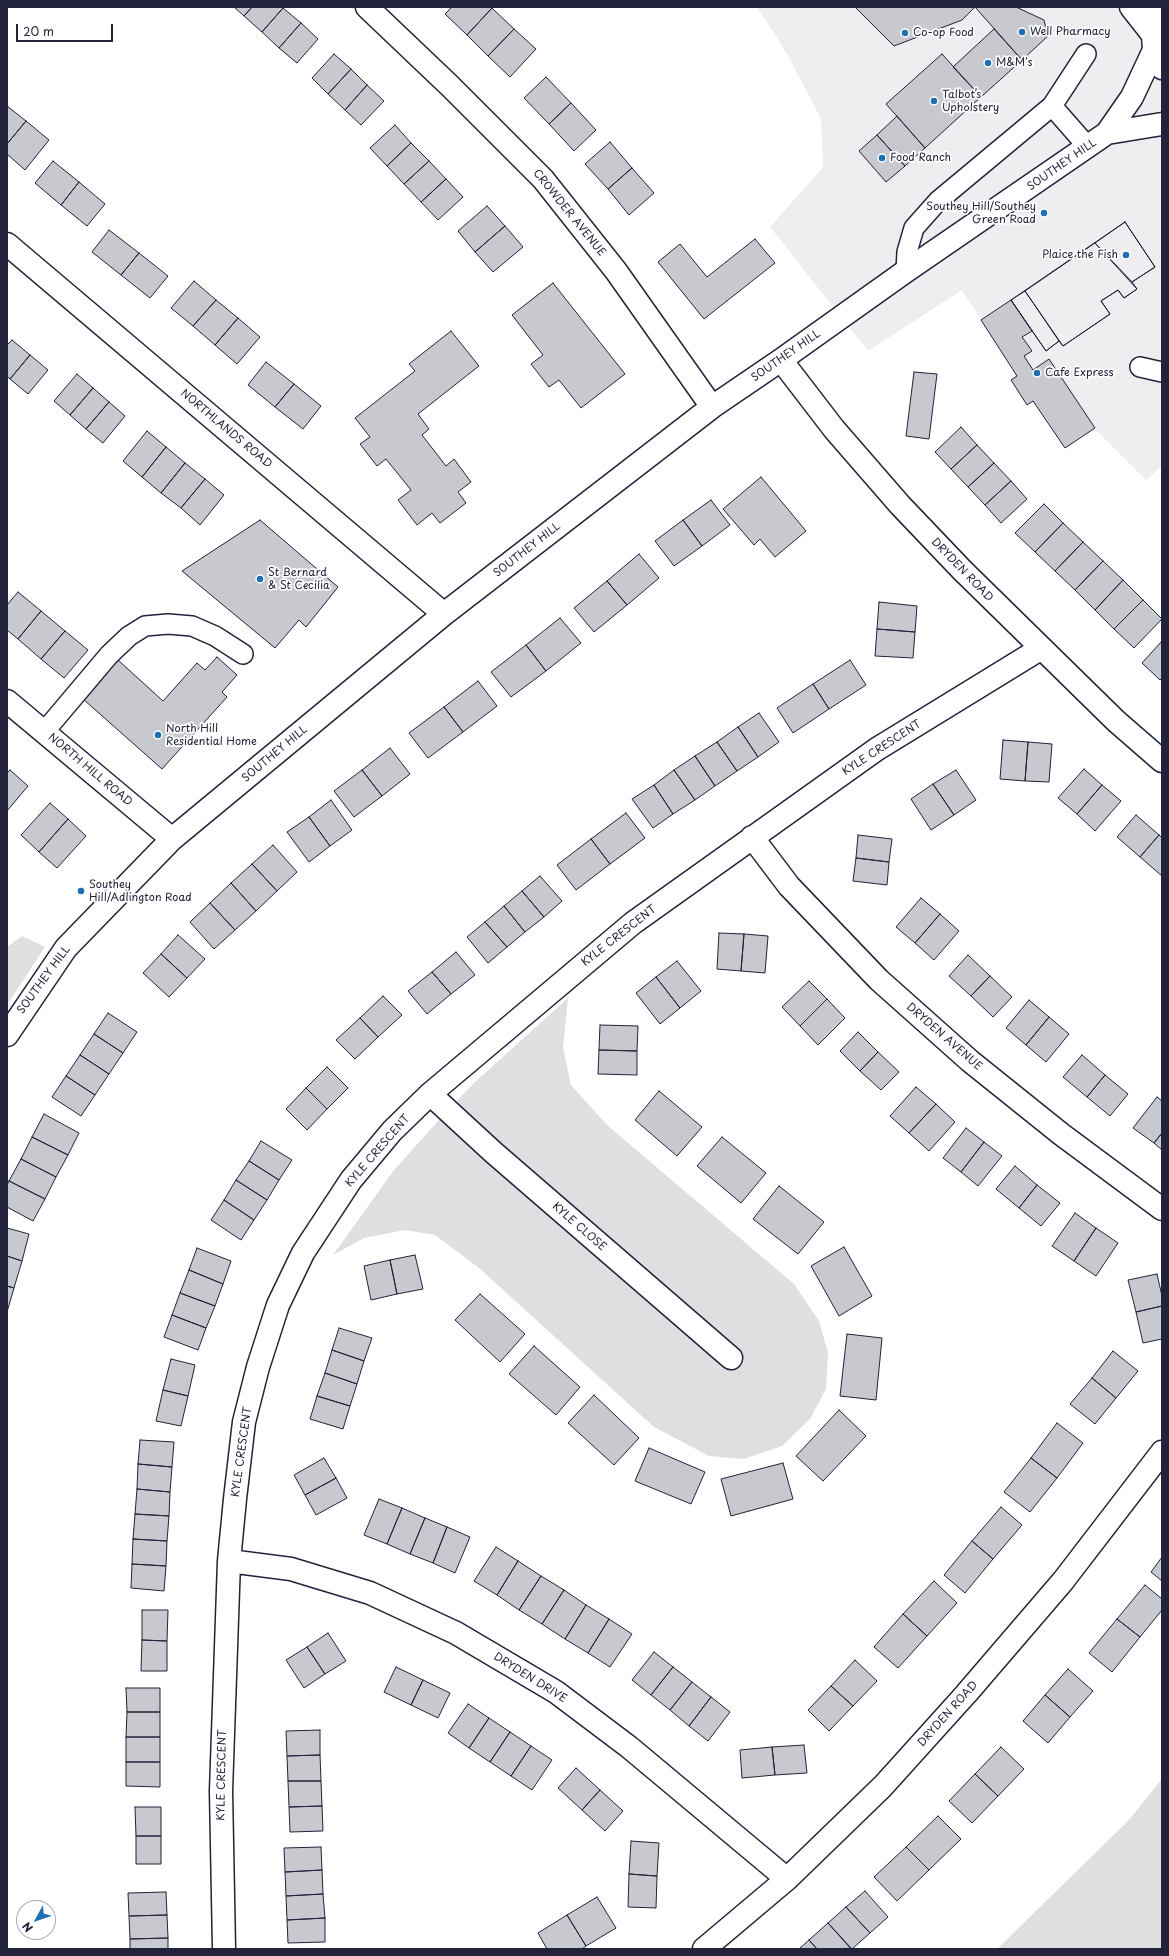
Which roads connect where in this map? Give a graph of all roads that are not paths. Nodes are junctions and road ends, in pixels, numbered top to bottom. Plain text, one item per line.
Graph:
1 (367, 7) edge
2 (1131, 7) edge
3 (1156, 7) edge
4 (1156, 51) edge
5 (1086, 54) dead end
6 (1052, 106) junction
7 (1162, 124) edge
8 (1107, 133) junction
9 (1088, 147) junction
10 (7, 244) edge
11 (906, 271) junction
12 (781, 360) junction
13 (1140, 367) dead end
14 (1162, 372) edge
15 (712, 407) junction
16 (444, 614) junction
17 (1040, 649) junction
18 (243, 654) dead end
19 (7, 701) edge
20 (44, 732) junction
21 (1162, 761) edge
22 (752, 837) junction
23 (172, 838) junction
24 (7, 1035) edge
25 (430, 1094) junction
26 (1162, 1209) edge
27 (731, 1358) dead end
28 (1162, 1452) edge
29 (229, 1561) junction
30 (787, 1879) junction
31 (224, 1949) edge
32 (704, 1949) edge

1 - 15 street, CROWDER AVENUE
2 - 4 street
3 - 4 street
4 - 8 street, SOUTHEY HILL
5 - 6 lane
6 - 9 lane
6 - 11 lane
7 - 8 street, SOUTHEY HILL
8 - 9 street, SOUTHEY HILL
9 - 11 street, SOUTHEY HILL
10 - 16 street, NORTHLANDS ROAD
11 - 12 street, SOUTHEY HILL
12 - 15 street, SOUTHEY HILL
12 - 17 street, DRYDEN ROAD
13 - 14 lane
15 - 16 street, SOUTHEY HILL
16 - 23 street, SOUTHEY HILL
17 - 21 street, DRYDEN ROAD
17 - 22 street, KYLE CRESCENT
18 - 20 lane
19 - 20 street, NORTH HILL ROAD
20 - 23 street, NORTH HILL ROAD
22 - 25 street, KYLE CRESCENT
22 - 26 street, DRYDEN AVENUE
23 - 24 street, SOUTHEY HILL
25 - 27 street, KYLE CLOSE
25 - 29 street, KYLE CRESCENT
28 - 30 street, DRYDEN ROAD
29 - 30 street, DRYDEN DRIVE
29 - 31 street, KYLE CRESCENT
30 - 32 street, DRYDEN ROAD

